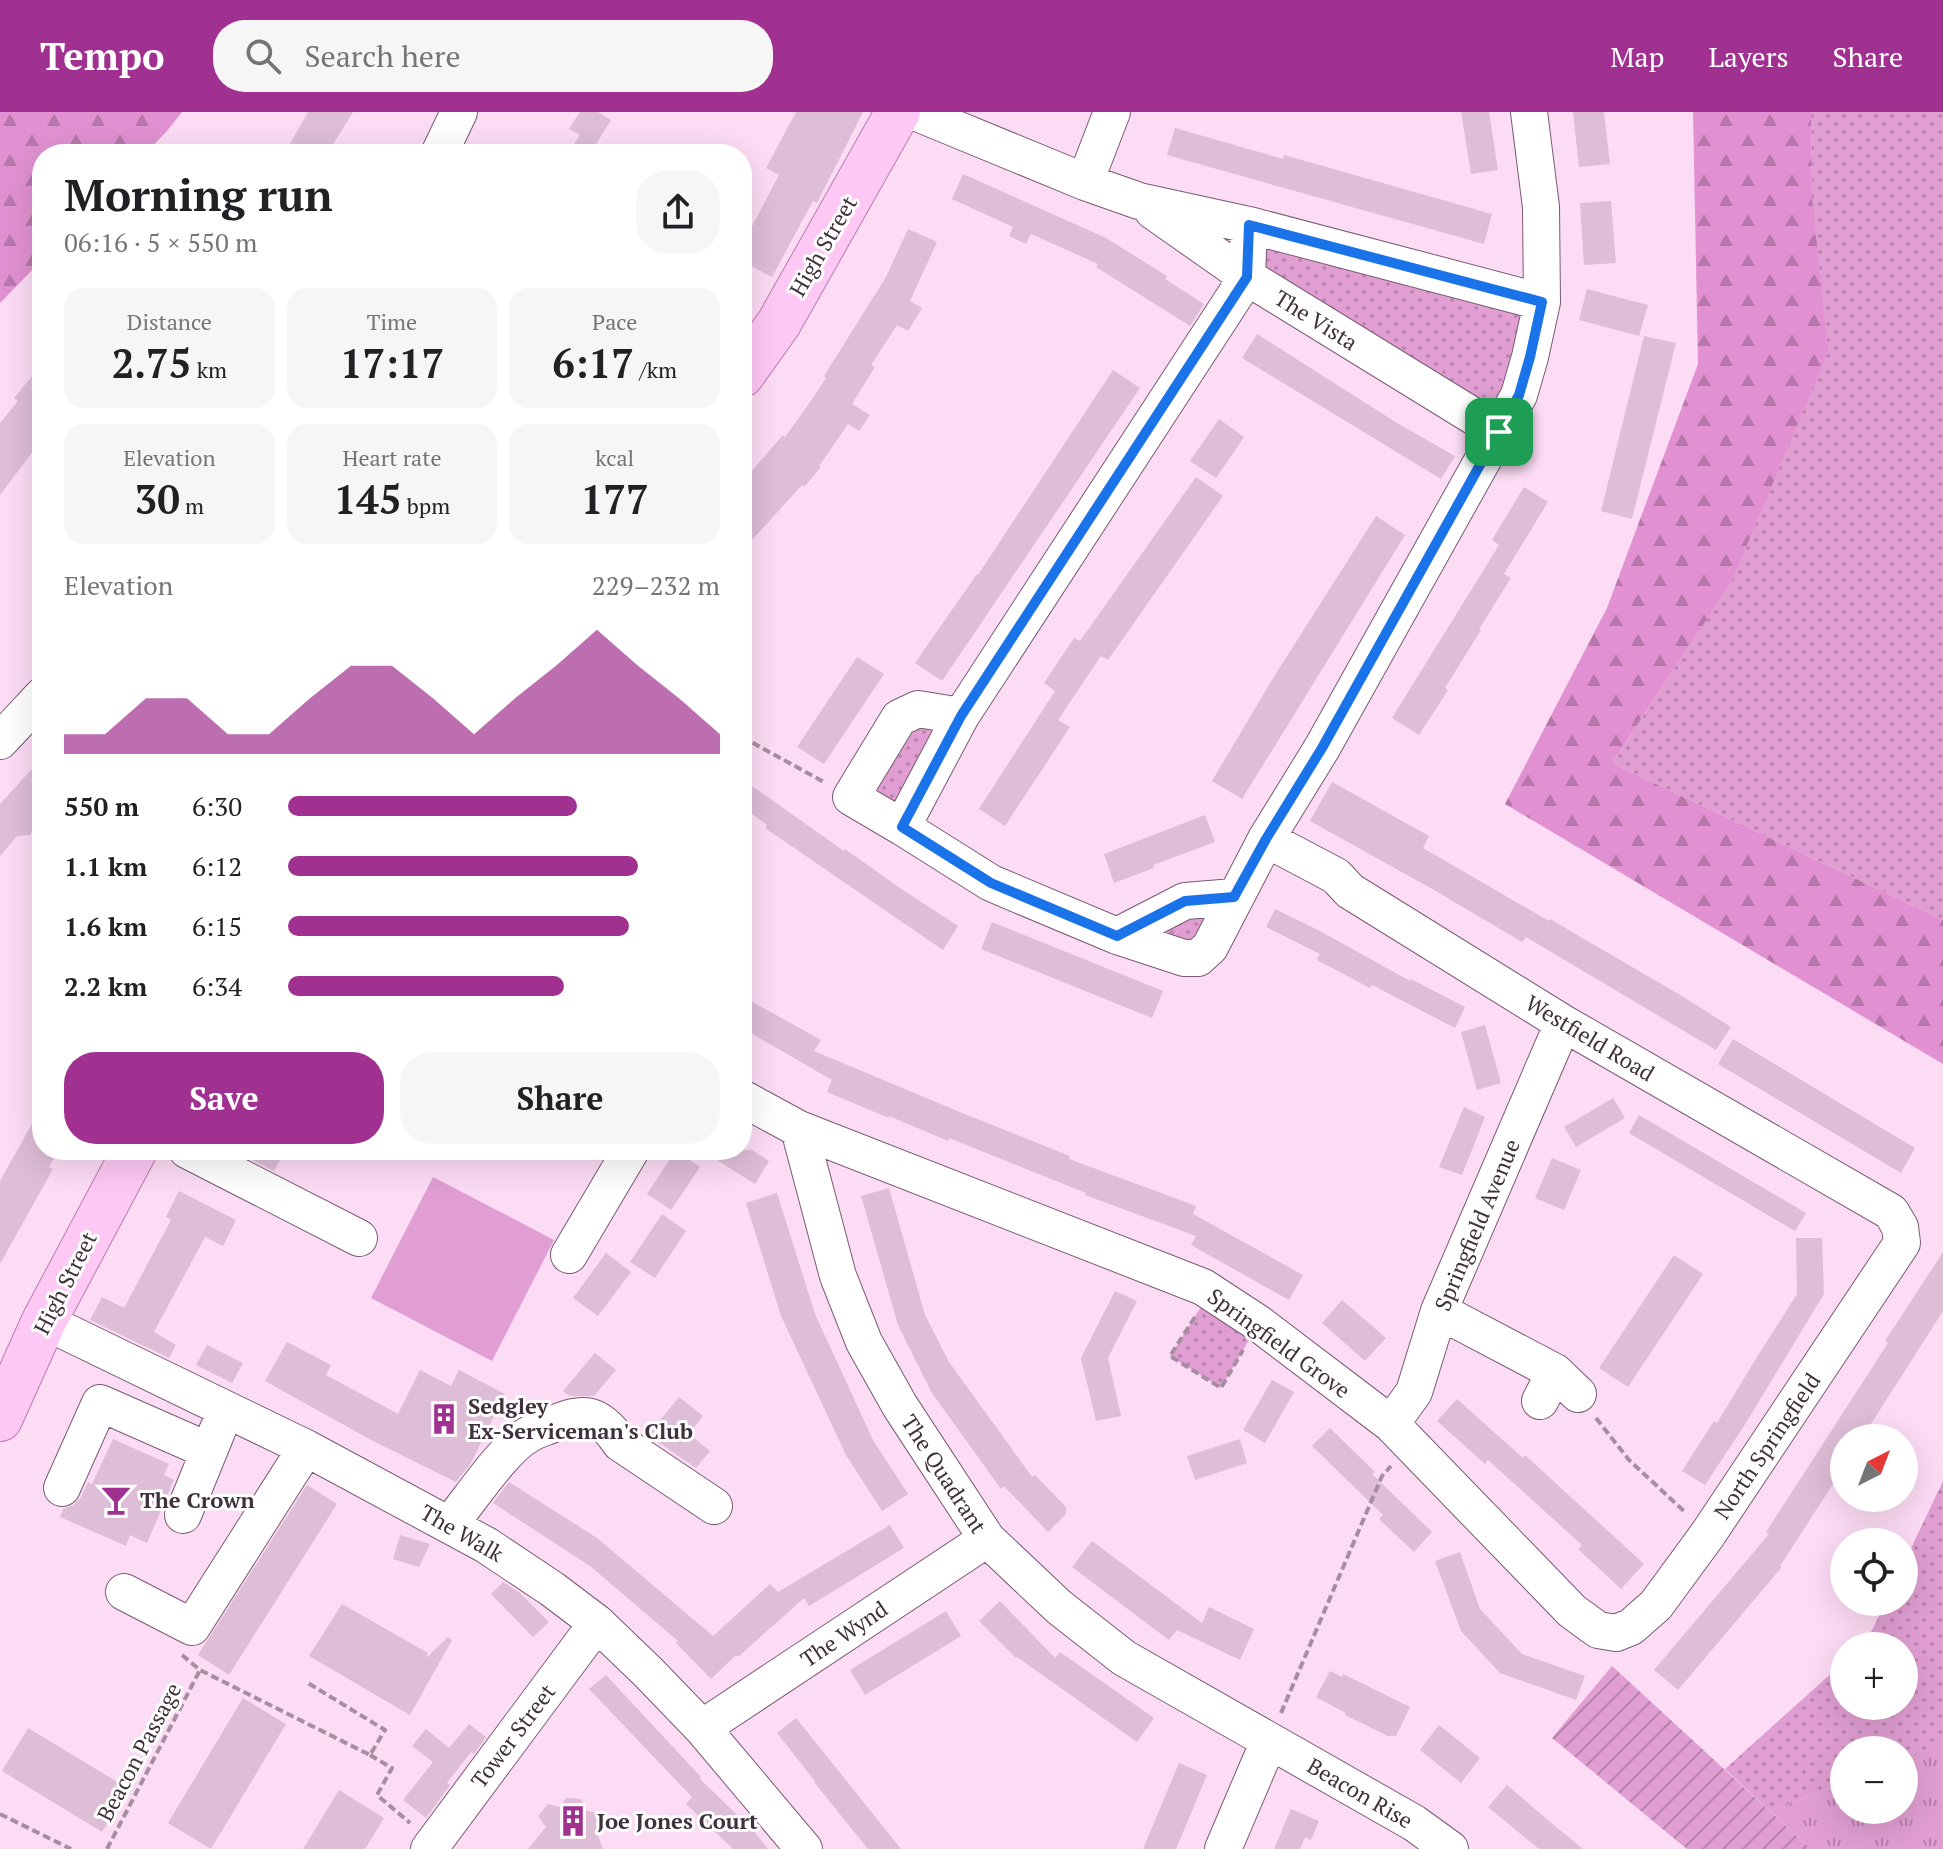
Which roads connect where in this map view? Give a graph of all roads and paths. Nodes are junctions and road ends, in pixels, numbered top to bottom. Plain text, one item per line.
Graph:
1 (459, 112) edge
2 (898, 112) edge
3 (915, 112) edge
4 (1112, 112) edge
5 (1529, 112) edge
6 (444, 144) edge
7 (1085, 182) junction
8 (1139, 201) junction
9 (1249, 225) junction
10 (1247, 277) junction
11 (1542, 302) junction
12 (752, 361) edge
13 (1499, 432) junction
14 (32, 707) edge
15 (961, 716) junction
16 (0, 741) edge
17 (752, 743) edge
18 (851, 797) junction
19 (902, 827) junction
20 (1266, 839) junction
21 (1234, 897) junction
22 (1117, 936) junction
23 (1563, 1023) junction
24 (752, 1103) edge
25 (799, 1129) junction
26 (130, 1160) edge
27 (207, 1160) edge
28 (625, 1160) edge
29 (359, 1238) dead end
30 (1902, 1243) joint
31 (569, 1255) dead end
32 (1210, 1292) junction
33 (1439, 1311) junction
34 (44, 1321) junction
35 (1258, 1323) junction
36 (1558, 1389) joint
37 (226, 1409) junction
38 (0, 1419) edge
39 (1400, 1434) junction
40 (306, 1448) junction
41 (209, 1451) junction
42 (62, 1488) dead end
43 (714, 1506) dead end
44 (183, 1515) dead end
45 (450, 1524) junction
46 (1708, 1534) junction
47 (987, 1539) junction
48 (124, 1592) dead end
49 (597, 1623) junction
50 (192, 1627) junction
51 (1616, 1633) joint
52 (200, 1670) junction
53 (308, 1683) dead end
54 (702, 1728) junction
55 (1269, 1741) junction
56 (370, 1755) junction
57 (0, 1814) edge
58 (432, 1845) edge
59 (71, 1849) edge
60 (107, 1849) edge
61 (804, 1849) edge
62 (1223, 1849) edge
63 (1450, 1849) edge

1 - 6 street
2 - 12 main road, High Street
3 - 7 street, The Vista
4 - 7 street
5 - 11 street
7 - 8 street, The Vista
8 - 9 street, The Vista
8 - 10 street, The Vista
9 - 10 street
9 - 11 street, The Vista
10 - 13 street, The Vista
10 - 15 street
11 - 13 street
13 - 20 street
14 - 16 street
15 - 18 street
15 - 19 street
17 - 18 path
18 - 19 street
19 - 22 street
20 - 21 street
20 - 23 street, Westfield Road
21 - 22 street
21 - 22 street
23 - 30 street, Westfield Road
23 - 33 street, Springfield Avenue
24 - 25 street, Springfield Grove
25 - 32 street, Springfield Grove
25 - 47 street, The Quadrant
26 - 34 main road, High Street
27 - 29 street
28 - 31 street
30 - 46 street, North Springfield
32 - 35 street, Springfield Grove
32 - 35 path
33 - 36 street
33 - 39 street, Springfield Avenue
34 - 37 street, The Walk
34 - 38 main road, High Street
35 - 39 street, Springfield Grove
36 - 46 path
37 - 40 street, The Walk
37 - 41 street
39 - 51 street, Springfield Grove
39 - 55 path
40 - 45 street, The Walk
40 - 50 street
41 - 42 street
41 - 44 street
43 - 45 street
45 - 49 street, The Walk
46 - 51 street, North Springfield
47 - 54 street, The Wynd
47 - 55 street, The Quadrant
48 - 50 street
49 - 54 street, The Walk
49 - 58 street, Tower Street
50 - 52 path, Beacon Passage
52 - 56 path, Beacon Passage
52 - 60 path, Beacon Passage
53 - 56 path
54 - 61 street, The Walk
55 - 62 street
55 - 63 street, Beacon Rise
56 - 58 path
57 - 59 path

